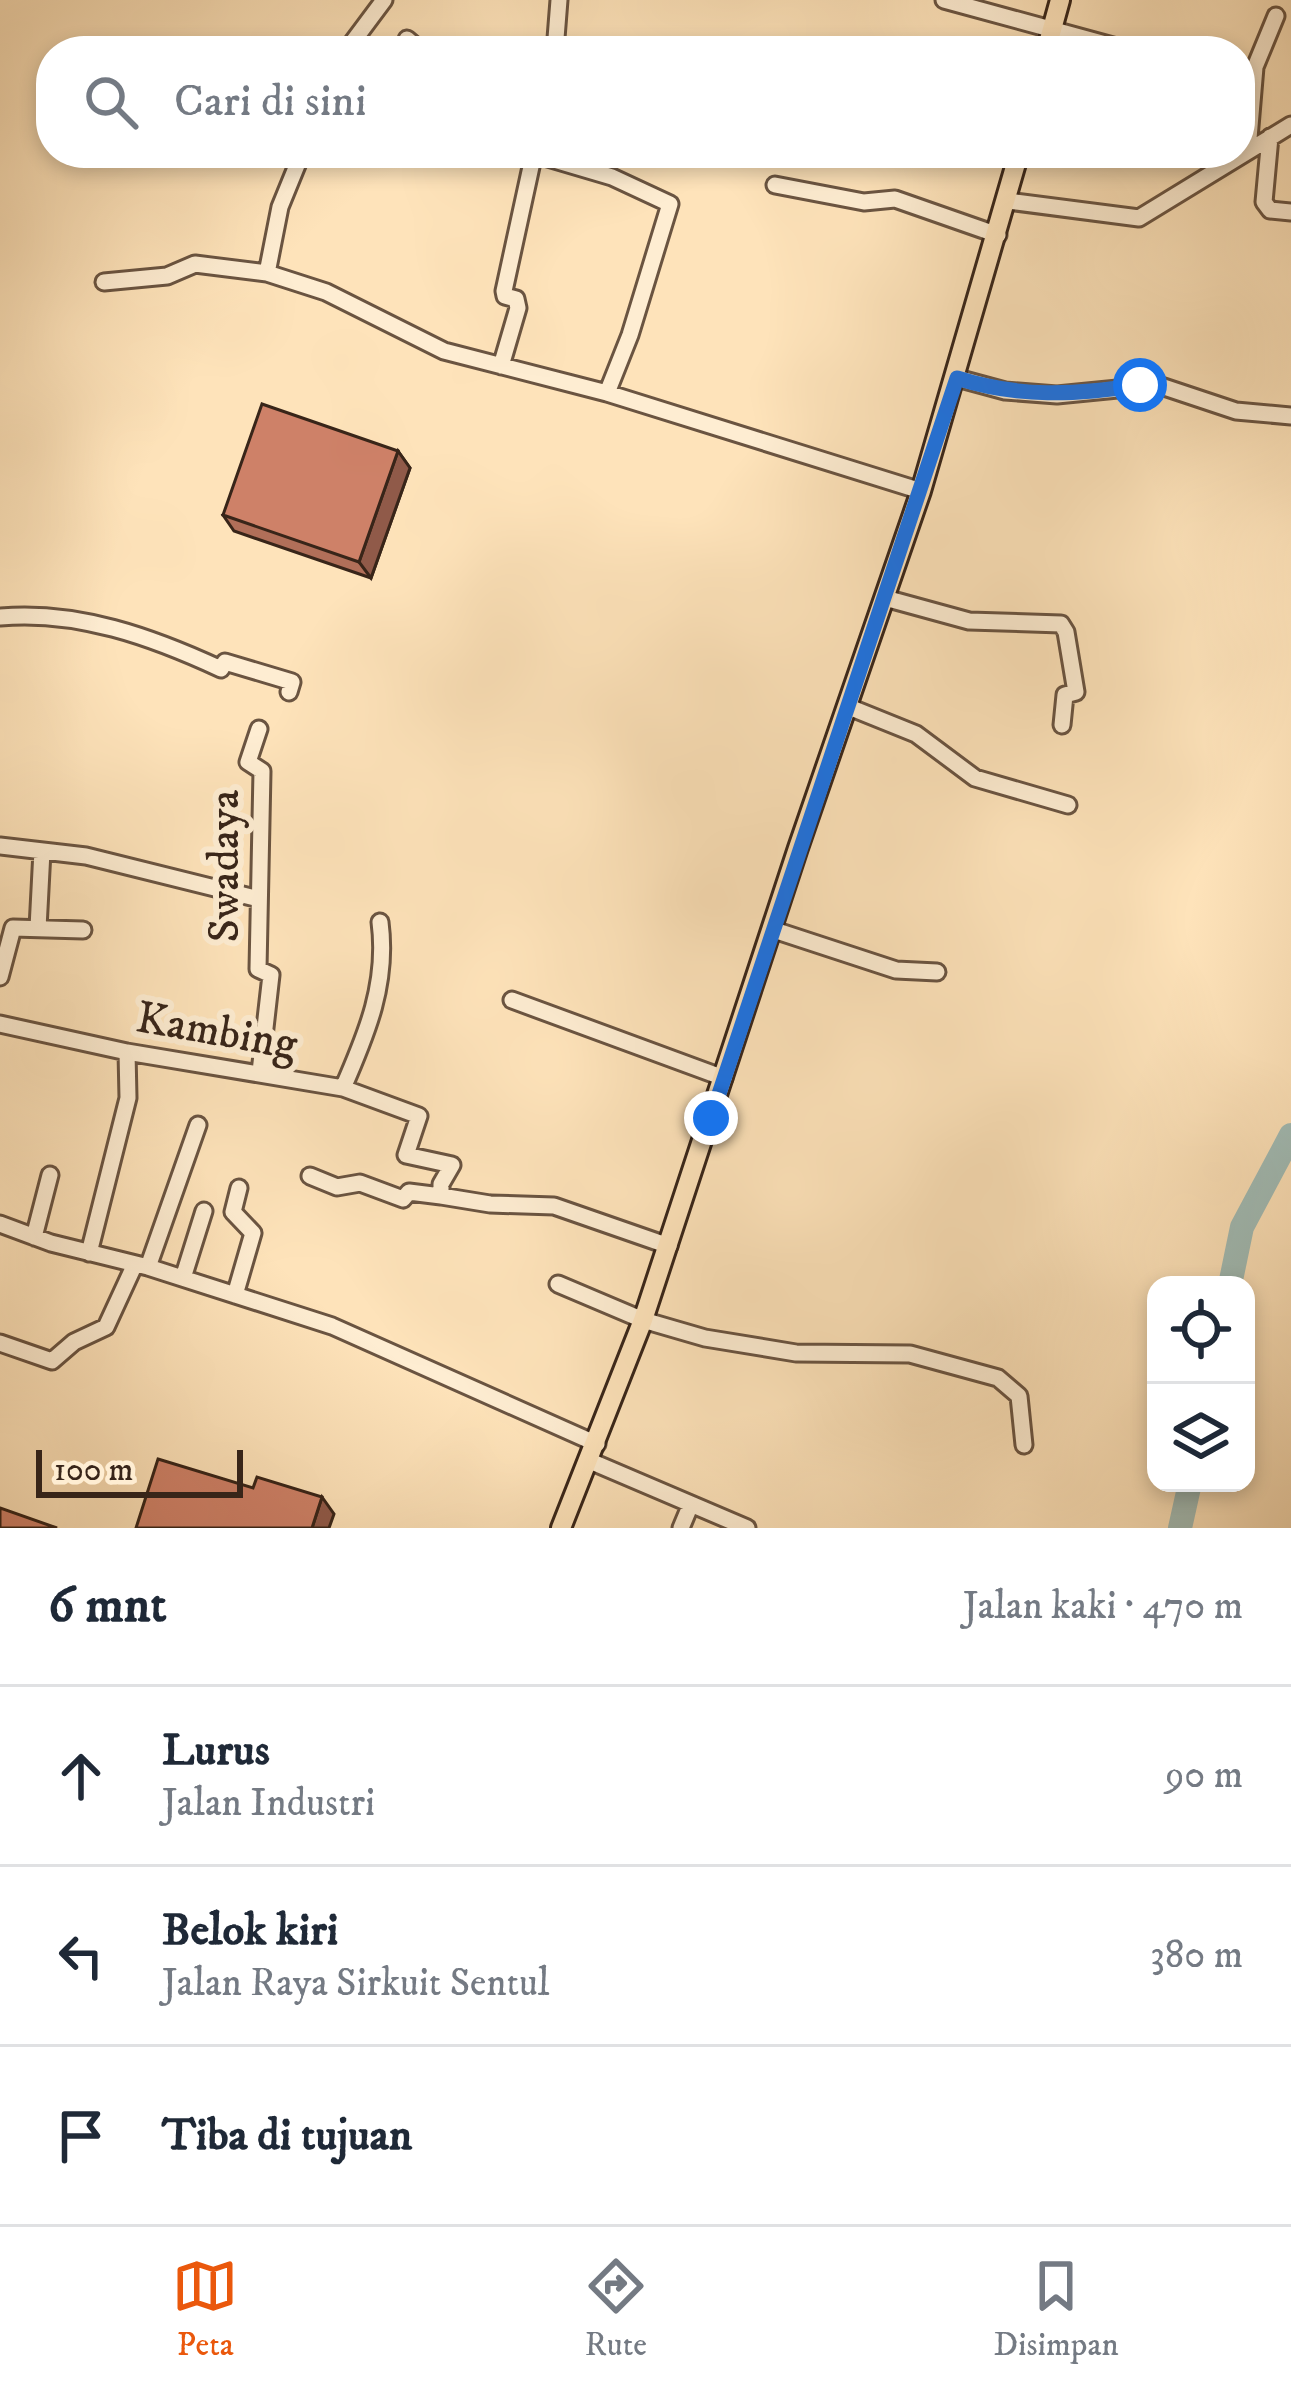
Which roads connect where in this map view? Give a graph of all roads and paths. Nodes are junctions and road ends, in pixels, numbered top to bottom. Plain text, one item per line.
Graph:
1 (384, 0) edge
2 (559, 0) edge
3 (944, 0) edge
4 (1060, 0) edge
5 (1276, 16) dead end
6 (357, 36) edge
7 (556, 36) edge
8 (1036, 36) edge
9 (1050, 36) edge
10 (1255, 68) edge
11 (1291, 125) edge
12 (1270, 137) junction
13 (1255, 145) edge
14 (296, 168) edge
15 (531, 168) edge
16 (580, 168) edge
17 (1016, 168) edge
18 (1218, 168) edge
19 (775, 185) dead end
20 (1008, 201) junction
21 (1291, 212) edge
22 (998, 235) junction
23 (267, 273) junction
24 (104, 282) dead end
25 (501, 366) junction
26 (957, 378) junction
27 (607, 393) junction
28 (1291, 416) edge
29 (921, 491) junction
30 (885, 598) junction
31 (0, 617) edge
32 (289, 692) dead end
33 (849, 707) junction
34 (1062, 725) dead end
35 (260, 730) dead end
36 (1068, 805) dead end
37 (0, 846) edge
38 (43, 851) junction
39 (259, 899) junction
40 (380, 922) dead end
41 (38, 928) junction
42 (771, 929) junction
43 (83, 930) dead end
44 (937, 972) dead end
45 (0, 977) edge
46 (512, 1000) dead end
47 (0, 1024) edge
48 (127, 1052) junction
49 (260, 1072) junction
50 (724, 1078) junction
51 (343, 1088) junction
52 (198, 1125) dead end
53 (50, 1175) dead end
54 (310, 1176) dead end
55 (239, 1187) dead end
56 (440, 1196) junction
57 (204, 1211) dead end
58 (0, 1224) edge
59 (34, 1238) junction
60 (669, 1246) junction
61 (89, 1253) junction
62 (141, 1266) junction
63 (183, 1278) junction
64 (558, 1284) dead end
65 (236, 1295) junction
66 (643, 1320) junction
67 (0, 1343) edge
68 (1024, 1445) dead end
69 (594, 1452) junction
70 (691, 1504) junction
71 (561, 1528) edge
72 (681, 1528) edge
73 (747, 1528) edge

1 - 6 street
2 - 7 street
3 - 8 street
4 - 9 main road
5 - 10 street
11 - 12 street
12 - 13 street
12 - 21 street
14 - 23 street
15 - 25 street
16 - 27 street
17 - 20 main road
18 - 20 street
19 - 22 street
20 - 22 main road
22 - 26 main road
23 - 24 street
23 - 25 street
25 - 27 street
26 - 28 street
26 - 29 main road
27 - 29 street
29 - 30 main road
30 - 33 main road
30 - 34 street
31 - 32 street
33 - 36 street
33 - 42 main road
35 - 39 street, Swadaya
37 - 38 street
38 - 39 street
38 - 41 street
39 - 49 street, Swadaya
40 - 51 street
41 - 43 street
41 - 45 street
42 - 44 street
42 - 50 main road
46 - 50 street
47 - 48 street, Kambing
48 - 49 street, Kambing
48 - 61 street
49 - 51 street, Kambing
50 - 60 main road
51 - 56 street, Kambing
52 - 62 street
53 - 59 street
54 - 56 street
55 - 65 street
56 - 60 street
57 - 63 street
58 - 59 street
59 - 61 street
60 - 66 main road
61 - 62 street
62 - 63 street
62 - 67 street
63 - 65 street
64 - 66 street
65 - 69 street
66 - 68 street
66 - 69 main road
69 - 70 street
69 - 71 main road
70 - 72 street
70 - 73 street

